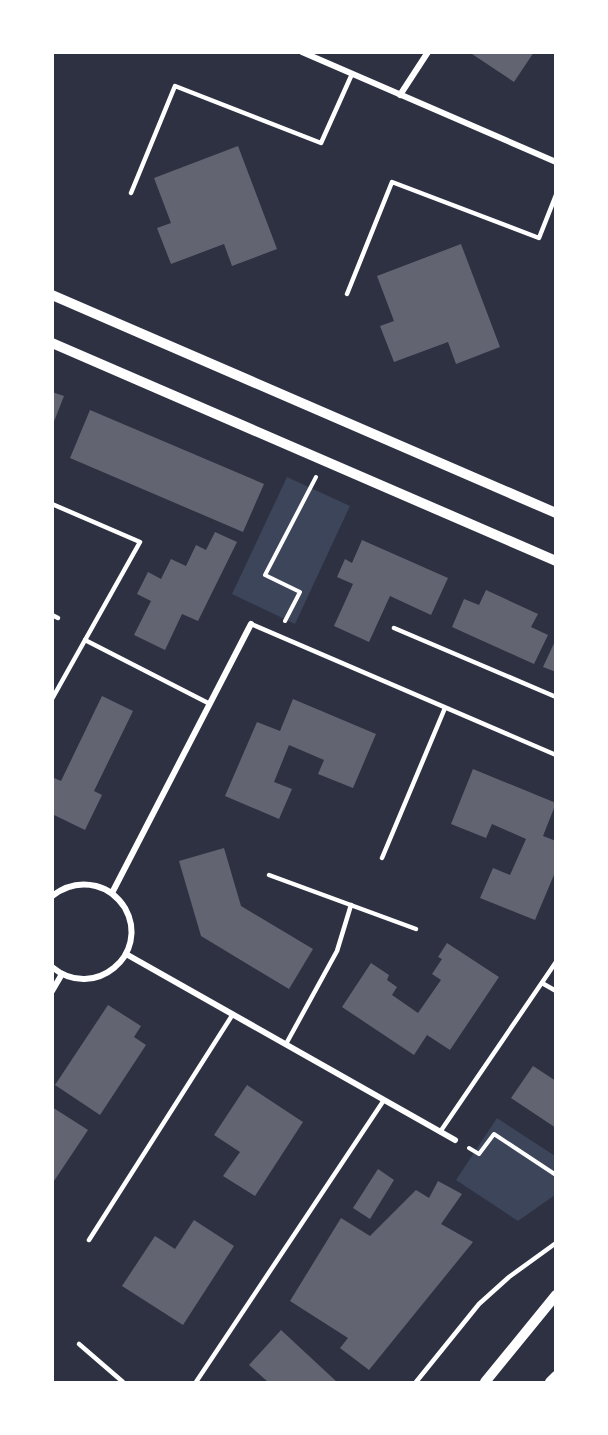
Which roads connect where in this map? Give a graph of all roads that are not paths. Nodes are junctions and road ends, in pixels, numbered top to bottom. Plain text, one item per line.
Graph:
1 (302, 52) edge
2 (428, 52) edge
3 (352, 74) junction
4 (400, 95) junction
5 (555, 162) edge
6 (131, 193) dead end
7 (555, 195) edge
8 (347, 294) dead end
9 (52, 295) edge
10 (52, 343) edge
11 (52, 504) edge
12 (555, 513) edge
13 (555, 561) edge
14 (251, 624) joint
15 (394, 628) dead end
16 (85, 640) junction
17 (555, 697) edge
18 (52, 699) edge
19 (210, 704) junction
20 (445, 708) junction
21 (555, 753) edge
22 (382, 858) dead end
23 (269, 875) dead end
24 (112, 893) junction
25 (52, 896) edge
26 (351, 905) junction
27 (416, 929) dead end
28 (126, 954) junction
29 (555, 962) edge
30 (52, 968) edge
31 (62, 974) junction
32 (542, 982) junction
33 (52, 991) edge
34 (555, 991) edge
35 (233, 1014) junction
36 (286, 1044) junction
37 (384, 1100) junction
38 (440, 1132) junction
39 (455, 1140) road end
40 (89, 1240) dead end
41 (555, 1243) edge
42 (555, 1295) edge
43 (79, 1344) dead end
44 (555, 1376) edge
45 (123, 1383) edge
46 (196, 1383) edge
47 (416, 1383) edge
48 (485, 1383) edge
49 (550, 1383) edge

1 - 3 street
2 - 4 street
3 - 4 street
3 - 6 lane
4 - 5 street
7 - 8 lane
9 - 12 street
10 - 13 street
11 - 16 lane
14 - 19 street
14 - 20 lane
15 - 17 lane
16 - 18 lane
16 - 19 lane
19 - 24 street
20 - 21 lane
20 - 22 lane
23 - 26 lane
24 - 25 street
24 - 28 street
26 - 27 lane
26 - 36 lane
28 - 31 street
28 - 35 street
29 - 32 lane
30 - 31 street
31 - 33 street
32 - 34 lane
32 - 38 lane
35 - 36 street
35 - 40 lane
36 - 37 street
37 - 38 street
37 - 46 lane
38 - 39 street
41 - 47 lane
42 - 48 street
43 - 45 lane
44 - 49 street

